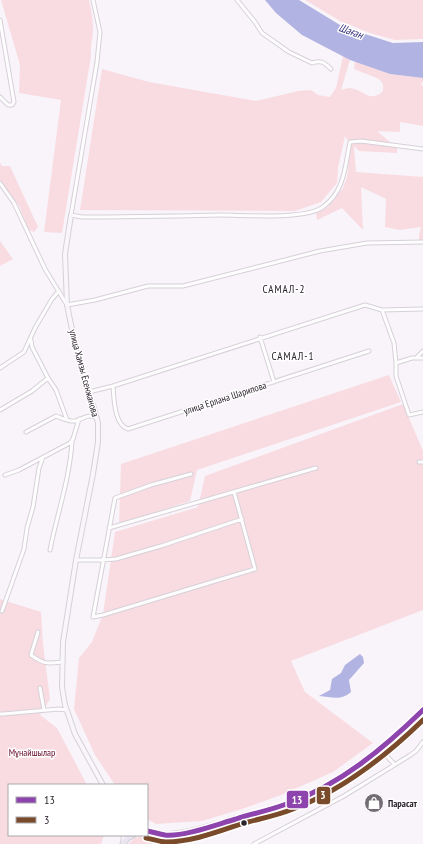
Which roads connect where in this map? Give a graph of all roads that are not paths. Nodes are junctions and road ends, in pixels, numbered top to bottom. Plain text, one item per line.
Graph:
1 (93, 0) edge
2 (236, 0) edge
3 (0, 20) edge
4 (331, 69) dead end
5 (0, 97) edge
6 (423, 149) edge
7 (0, 183) edge
8 (71, 215) junction
9 (423, 242) edge
10 (59, 291) junction
11 (67, 305) junction
12 (423, 309) edge
13 (382, 310) junction
14 (260, 337) junction
15 (31, 339) junction
16 (369, 351) dead end
17 (423, 351) edge
18 (416, 358) junction
19 (423, 358) edge
20 (396, 362) junction
21 (0, 368) edge
22 (48, 378) junction
23 (274, 382) junction
24 (113, 386) junction
25 (89, 392) junction
26 (0, 410) edge
27 (423, 412) edge
28 (97, 418) junction
29 (79, 419) junction
30 (67, 420) junction
31 (26, 432) dead end
32 (72, 441) junction
33 (43, 457) junction
34 (419, 462) dead end
35 (423, 462) edge
36 (316, 468) dead end
37 (191, 474) dead end
38 (5, 475) dead end
39 (234, 492) junction
40 (242, 519) junction
41 (110, 528) junction
42 (50, 550) dead end
43 (76, 560) junction
44 (102, 560) junction
45 (2, 611) dead end
46 (38, 632) dead end
47 (62, 662) junction
48 (40, 688) dead end
49 (44, 710) junction
50 (66, 710) junction
51 (423, 710) edge
52 (0, 714) edge
53 (423, 717) edge
54 (423, 742) edge
55 (383, 750) junction
56 (395, 765) junction
57 (102, 784) edge
58 (319, 795) junction
59 (327, 805) junction
60 (148, 830) edge
61 (156, 832) junction
62 (131, 836) edge
63 (123, 844) edge
64 (164, 844) edge
65 (173, 844) edge
66 (254, 844) edge

1 - 8 street, улица Хамзы Есенжанова
2 - 4 street
3 - 5 street
6 - 8 street
7 - 10 street
8 - 11 street, улица Хамзы Есенжанова
9 - 11 street
10 - 11 street
10 - 15 street
11 - 25 street, улица Хамзы Есенжанова
12 - 13 street
13 - 14 street
13 - 20 street
14 - 23 street
14 - 24 street
15 - 21 street
15 - 22 street
16 - 23 street, улица Ерлана Шарипова
17 - 18 street
18 - 19 street
18 - 20 street
20 - 27 street
22 - 26 street
22 - 30 street
23 - 24 street, улица Ерлана Шарипова
24 - 25 street
25 - 28 street, улица Хамзы Есенжанова
28 - 29 street
28 - 43 street, улица Хамзы Есенжанова
29 - 30 street
29 - 32 street
30 - 31 street
32 - 33 street
32 - 42 street
33 - 38 street
33 - 45 street
34 - 35 street
36 - 39 street
37 - 41 street
39 - 40 street
39 - 41 street
40 - 44 street
40 - 44 street
41 - 44 street
43 - 44 street
43 - 47 street, улица Хамзы Есенжанова
46 - 47 street
47 - 50 street, улица Хамзы Есенжанова
48 - 49 street
49 - 50 street
49 - 52 street
50 - 57 street, улица Хамзы Есенжанова
51 - 55 highway
53 - 55 highway
54 - 56 street
55 - 56 street
55 - 58 highway
55 - 61 highway
56 - 59 street
58 - 59 street
58 - 65 highway
59 - 66 street
60 - 61 highway
61 - 64 highway
62 - 63 highway

